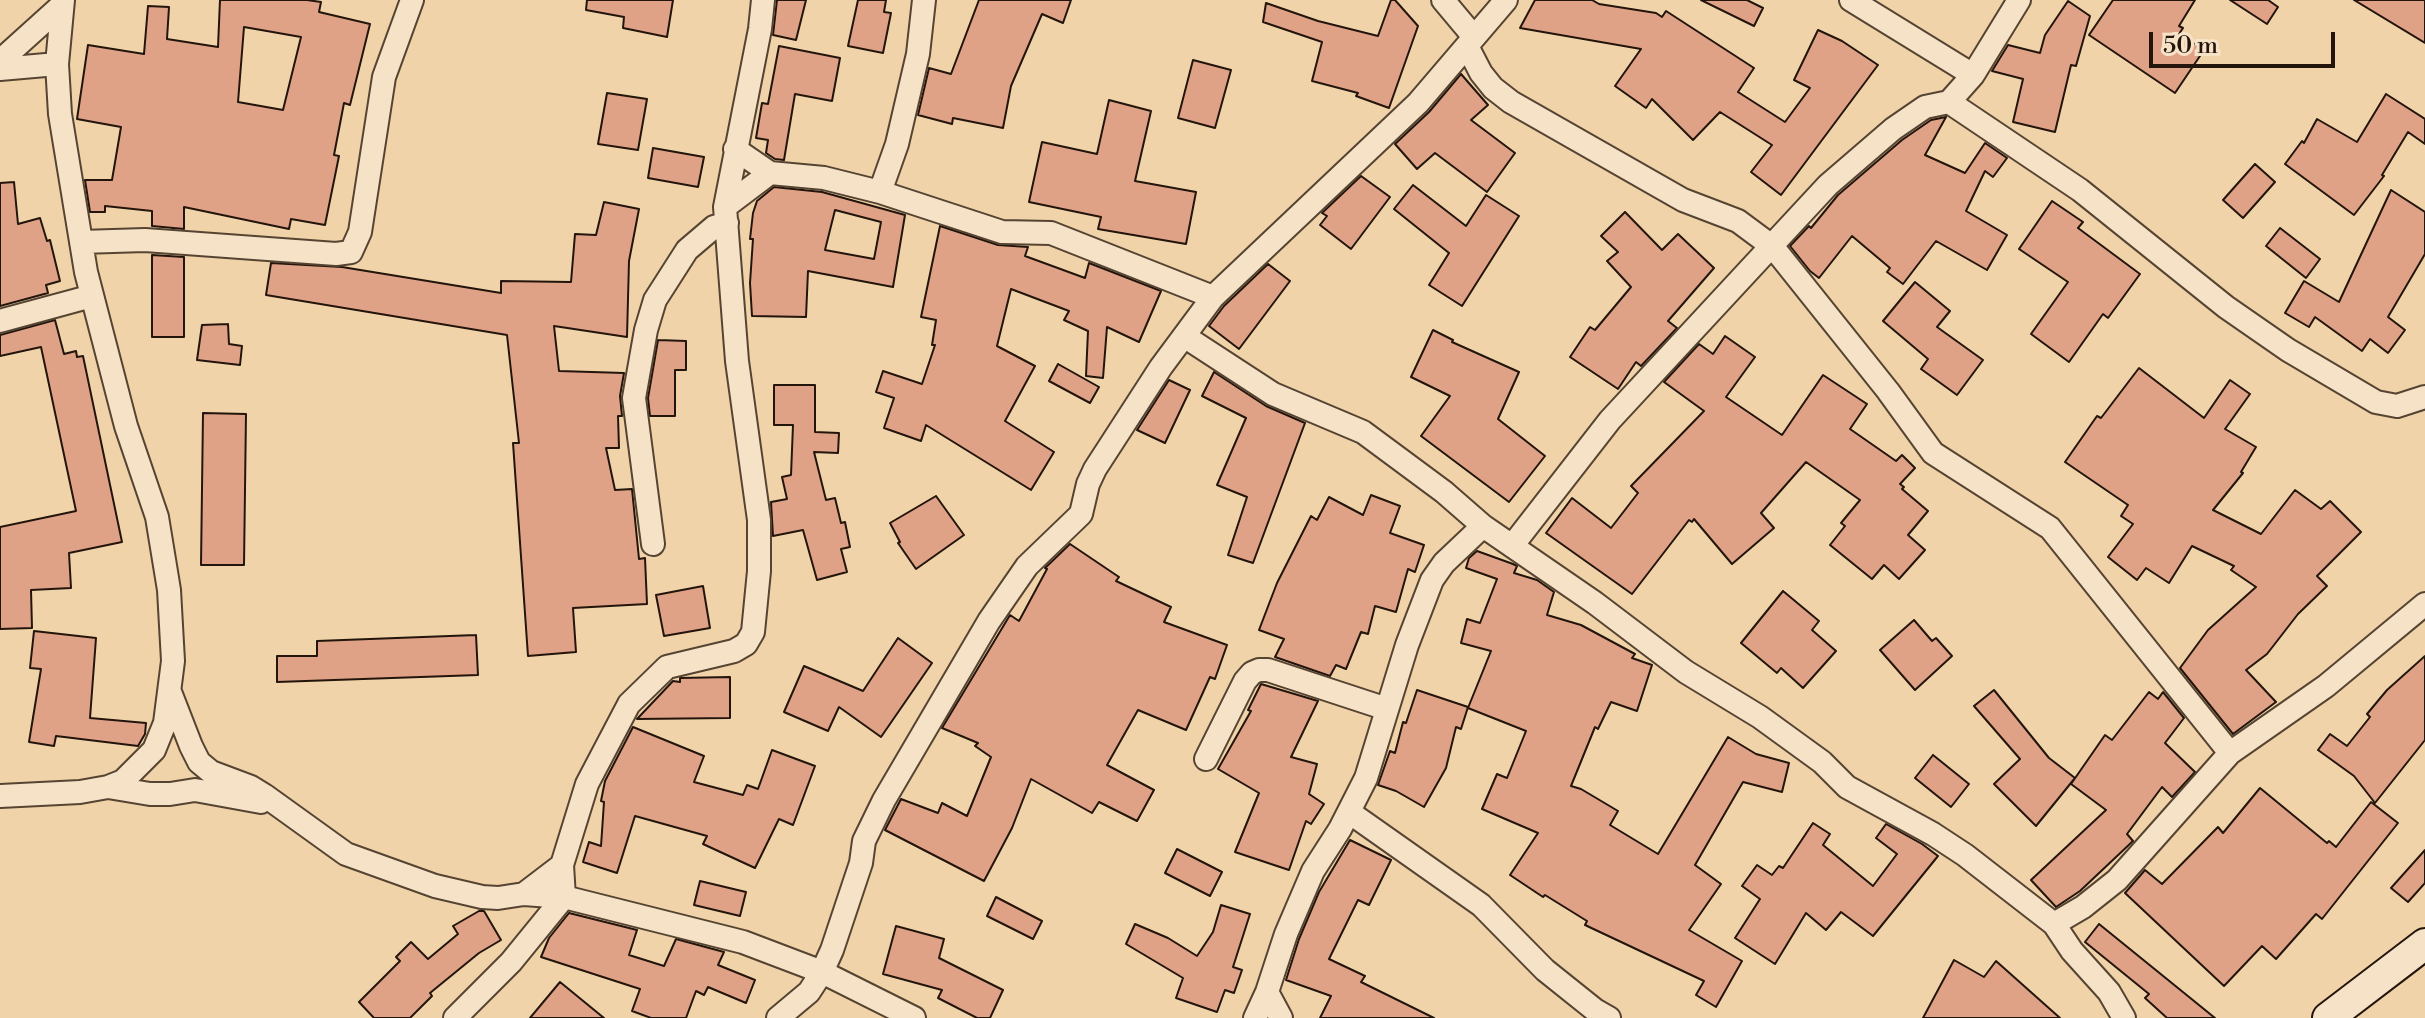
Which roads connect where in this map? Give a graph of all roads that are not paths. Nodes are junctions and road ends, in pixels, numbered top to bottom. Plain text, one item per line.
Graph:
1 (412, 0) edge
2 (763, 0) edge
3 (924, 0) edge
4 (1443, 0) edge
5 (1506, 0) edge
6 (1851, 0) edge
7 (2019, 0) edge
8 (62, 3) edge
9 (1470, 42) junction
10 (0, 61) edge
11 (57, 64) junction
12 (0, 69) edge
13 (1973, 75) junction
14 (1949, 102) junction
15 (735, 149) junction
16 (770, 173) junction
17 (880, 192) junction
18 (726, 215) junction
19 (81, 242) junction
20 (1773, 247) junction
21 (92, 296) junction
22 (1213, 297) junction
23 (0, 321) edge
24 (1184, 336) junction
25 (2425, 397) edge
26 (1483, 526) junction
27 (653, 544) dead end
28 (1512, 546) junction
29 (2425, 604) edge
30 (170, 691) junction
31 (1387, 709) junction
32 (2230, 753) junction
33 (1206, 759) dead end
34 (108, 787) junction
35 (0, 796) edge
36 (278, 806) junction
37 (1349, 812) junction
38 (562, 865) junction
39 (524, 894) junction
40 (564, 897) junction
41 (2054, 924) junction
42 (2425, 944) edge
43 (822, 972) junction
44 (1267, 992) junction
45 (455, 1018) edge
46 (778, 1018) edge
47 (914, 1018) edge
48 (1255, 1018) edge
49 (1281, 1018) edge
50 (1609, 1018) edge
51 (2124, 1018) edge
52 (2328, 1018) edge

1 - 19 street
2 - 15 street
3 - 17 street
4 - 9 street
5 - 9 street
6 - 13 street
7 - 13 street
8 - 10 street
8 - 11 street
9 - 20 street
9 - 22 street
11 - 12 street
11 - 19 street
13 - 14 street
14 - 20 street
14 - 25 street
15 - 16 street
15 - 18 street
16 - 17 street
16 - 18 street
17 - 22 street
18 - 27 street
18 - 38 street
19 - 21 street
20 - 28 street
20 - 32 street
21 - 23 street
21 - 30 street
22 - 24 street
24 - 26 street
24 - 43 street
26 - 28 street
26 - 31 street
28 - 41 street
29 - 32 street
30 - 34 street
30 - 36 street
31 - 33 street
31 - 37 street
32 - 41 street
34 - 35 street
34 - 36 street
36 - 39 street
37 - 44 street
37 - 50 street
38 - 39 street
38 - 40 street
39 - 40 street
40 - 43 street
40 - 45 street
41 - 51 street
42 - 52 main road
43 - 46 street
43 - 47 street
44 - 48 street
44 - 49 street

